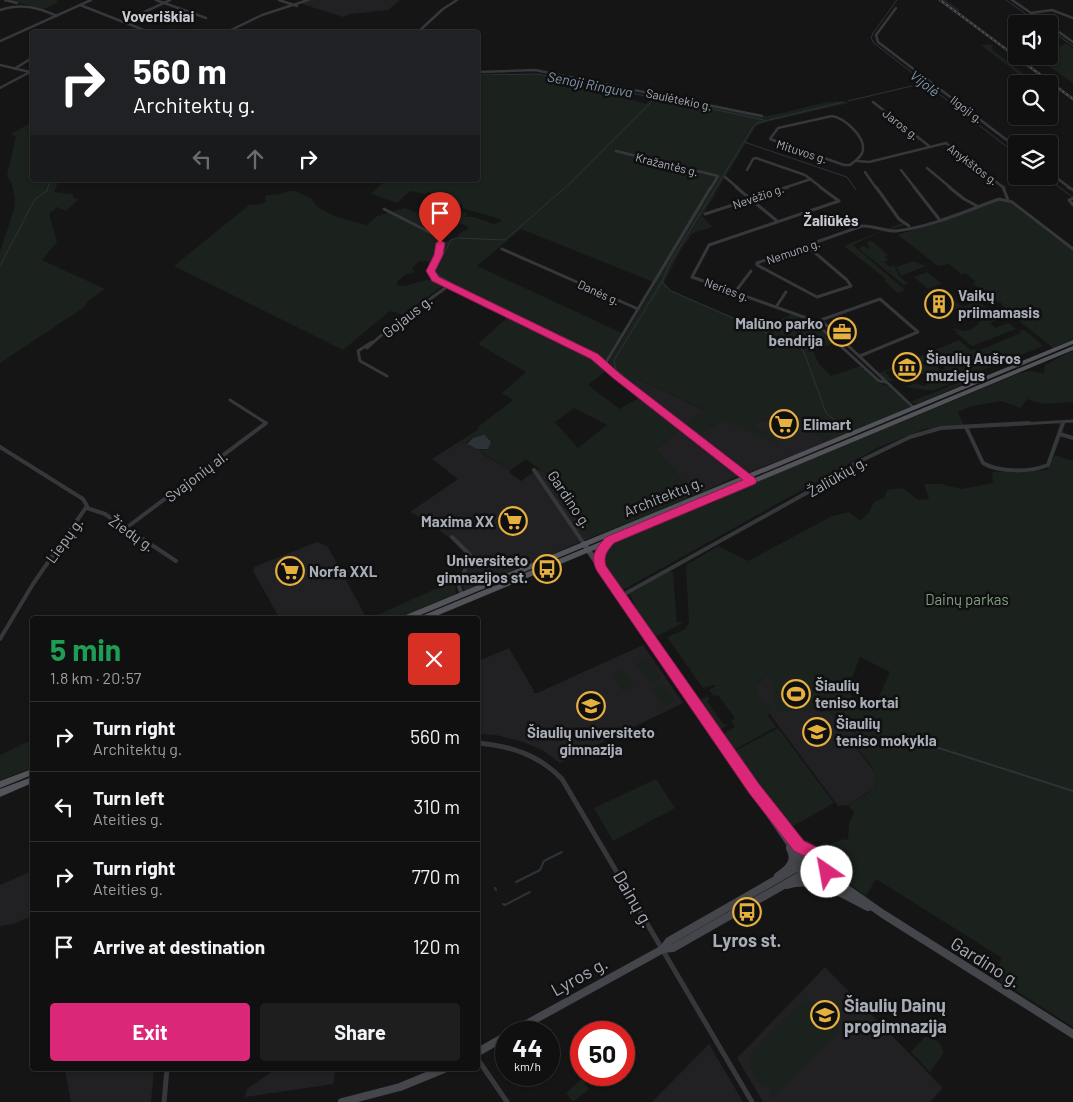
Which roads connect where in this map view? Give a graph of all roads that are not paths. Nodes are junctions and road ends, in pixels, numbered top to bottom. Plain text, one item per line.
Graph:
1 (5, 0) edge
2 (91, 0) edge
3 (156, 0) edge
4 (170, 0) edge
5 (279, 0) edge
6 (308, 0) edge
7 (457, 0) edge
8 (1012, 0) edge
9 (164, 3) junction
10 (12, 4) junction
11 (80, 5) junction
12 (296, 6) junction
13 (896, 8) dead end
14 (0, 10) edge
15 (1031, 13) junction
16 (1034, 15) edge
17 (57, 16) junction
18 (206, 18) dead end
19 (1073, 18) edge
20 (123, 22) junction
21 (144, 30) edge
22 (231, 30) edge
23 (420, 30) edge
24 (1058, 31) edge
25 (0, 40) edge
26 (1073, 42) edge
27 (30, 59) edge
28 (0, 65) edge
29 (14, 68) junction
30 (30, 72) edge
31 (480, 72) edge
32 (30, 73) edge
33 (0, 88) edge
34 (873, 102) dead end
35 (762, 116) dead end
36 (836, 116) joint
37 (1008, 141) edge
38 (929, 146) junction
39 (616, 151) dead end
40 (857, 161) junction
41 (869, 162) joint
42 (848, 166) joint
43 (927, 168) dead end
44 (747, 170) dead end
45 (901, 170) dead end
46 (865, 172) dead end
47 (725, 177) dead end
48 (811, 179) junction
49 (1058, 179) edge
50 (1073, 190) edge
51 (1073, 198) edge
52 (751, 199) junction
53 (1008, 200) junction
54 (1073, 205) edge
55 (977, 206) junction
56 (819, 208) joint
57 (384, 209) dead end
58 (811, 211) joint
59 (705, 214) dead end
60 (939, 219) junction
61 (777, 221) junction
62 (909, 226) junction
63 (808, 246) junction
64 (502, 249) dead end
65 (1073, 249) edge
66 (751, 271) dead end
67 (448, 286) junction
68 (734, 292) junction
69 (786, 292) dead end
70 (776, 307) junction
71 (638, 309) junction
72 (812, 320) joint
73 (376, 340) junction
74 (1073, 342) edge
75 (367, 348) dead end
76 (1073, 348) edge
77 (860, 356) junction
78 (605, 364) junction
79 (388, 376) dead end
80 (886, 382) junction
81 (959, 392) junction
82 (230, 400) dead end
83 (914, 408) junction
84 (1064, 422) junction
85 (1073, 422) edge
86 (966, 427) junction
87 (870, 429) junction
88 (1060, 434) junction
89 (1073, 438) edge
90 (0, 447) edge
91 (534, 470) dead end
92 (749, 479) junction
93 (87, 508) junction
94 (126, 528) junction
95 (452, 537) dead end
96 (610, 540) junction
97 (586, 547) junction
98 (176, 561) dead end
99 (601, 568) junction
100 (621, 596) junction
101 (459, 598) junction
102 (411, 616) edge
103 (426, 616) edge
104 (0, 639) edge
105 (480, 743) edge
106 (30, 773) edge
107 (30, 781) edge
108 (0, 786) edge
109 (754, 789) junction
110 (0, 793) edge
111 (771, 816) junction
112 (799, 863) junction
113 (826, 871) junction
114 (803, 874) junction
115 (818, 879) junction
116 (756, 895) junction
117 (868, 907) junction
118 (883, 914) junction
119 (662, 949) junction
120 (532, 1021) edge
121 (1073, 1034) edge
122 (495, 1044) edge
123 (480, 1056) edge
124 (480, 1060) edge
125 (167, 1071) edge
126 (439, 1071) edge
127 (164, 1102) edge
128 (342, 1102) edge
129 (507, 1102) edge
130 (752, 1102) edge

1 - 10 street
2 - 11 street
3 - 9 street
4 - 9 street
5 - 12 street
6 - 12 street
7 - 23 street
8 - 15 street
9 - 18 street
9 - 20 street
10 - 14 street
10 - 17 street
11 - 17 street
11 - 20 street
12 - 22 street
13 - 37 street, Ilgoji g.
15 - 16 street
15 - 19 street
17 - 25 street
20 - 21 street
24 - 26 street
27 - 29 street
28 - 29 street
29 - 30 street
31 - 35 street, Saulėtekio g.
32 - 33 street
34 - 38 street, Jaros g.
36 - 40 street
36 - 42 street, Mituvos g.
38 - 41 street
38 - 53 street, Anykštos g.
39 - 71 street, Kražantės g.
40 - 41 street
40 - 42 street
43 - 55 street
44 - 48 street
45 - 60 street
46 - 62 street
47 - 52 street
48 - 52 street, Nevėžio g.
48 - 56 street
49 - 50 street
51 - 54 street
52 - 59 street, Nevėžio g.
52 - 61 street
53 - 55 street
53 - 65 street
55 - 60 street
56 - 58 street
57 - 67 street
58 - 61 street, Neries g.
60 - 62 street
61 - 68 street, Neries g.
62 - 63 street, Nemuno g.
63 - 63 street, Nemuno g.
64 - 71 street, Danės g.
66 - 68 street
67 - 73 street, Gojaus g.
67 - 78 street
68 - 70 street, Neries g.
69 - 70 street
70 - 72 street, Neries g.
71 - 78 street, Danės g.
72 - 80 street
73 - 75 street, Gojaus g.
73 - 79 street
74 - 81 main road, Architektų g.
76 - 81 main road, Architektų g.
77 - 77 street
77 - 80 street
78 - 92 street
80 - 83 street
81 - 83 main road, Architektų g.
81 - 87 main road, Architektų g.
82 - 94 street, Svajonių al.
83 - 87 main road, Architektų g.
84 - 85 street, Žaliūkių g.
84 - 86 street, Žaliūkių g.
84 - 88 street
86 - 88 street
86 - 100 street, Žaliūkių g.
87 - 92 main road, Architektų g.
88 - 89 street
90 - 93 street, Liepų g.
91 - 97 street, Gardino g.
92 - 96 main road, Architektų g.
92 - 97 main road, Architektų g.
93 - 94 street, Žiedų g.
93 - 104 street, Liepų g.
94 - 98 street, Žiedų g.
95 - 101 street
96 - 97 main road, Architektų g.
96 - 99 main road
97 - 99 main road, Gardino g.
97 - 101 main road, Architektų g.
99 - 100 main road, Gardino g.
100 - 109 main road, Gardino g.
101 - 102 main road, Architektų g.
101 - 103 main road, Architektų g.
105 - 119 street, Dainų g.
106 - 108 main road
107 - 110 main road
109 - 111 main road, Gardino g.
109 - 113 main road, Gardino g.
111 - 112 main road, Gardino g.
111 - 116 main road
112 - 113 main road, Gardino g.
112 - 114 main road, Gardino g.
112 - 116 main road, Lyros g.
113 - 115 main road
113 - 118 main road, Gardino g.
114 - 115 main road, Gardino g.
114 - 116 main road, Lyros g.
115 - 117 main road, Gardino g.
116 - 117 main road
116 - 119 main road, Lyros g.
117 - 118 main road, Gardino g.
118 - 121 main road, Gardino g.
119 - 120 main road, Lyros g.
119 - 130 street, Dainų g.
122 - 123 main road
124 - 129 street
125 - 127 street
126 - 128 main road

